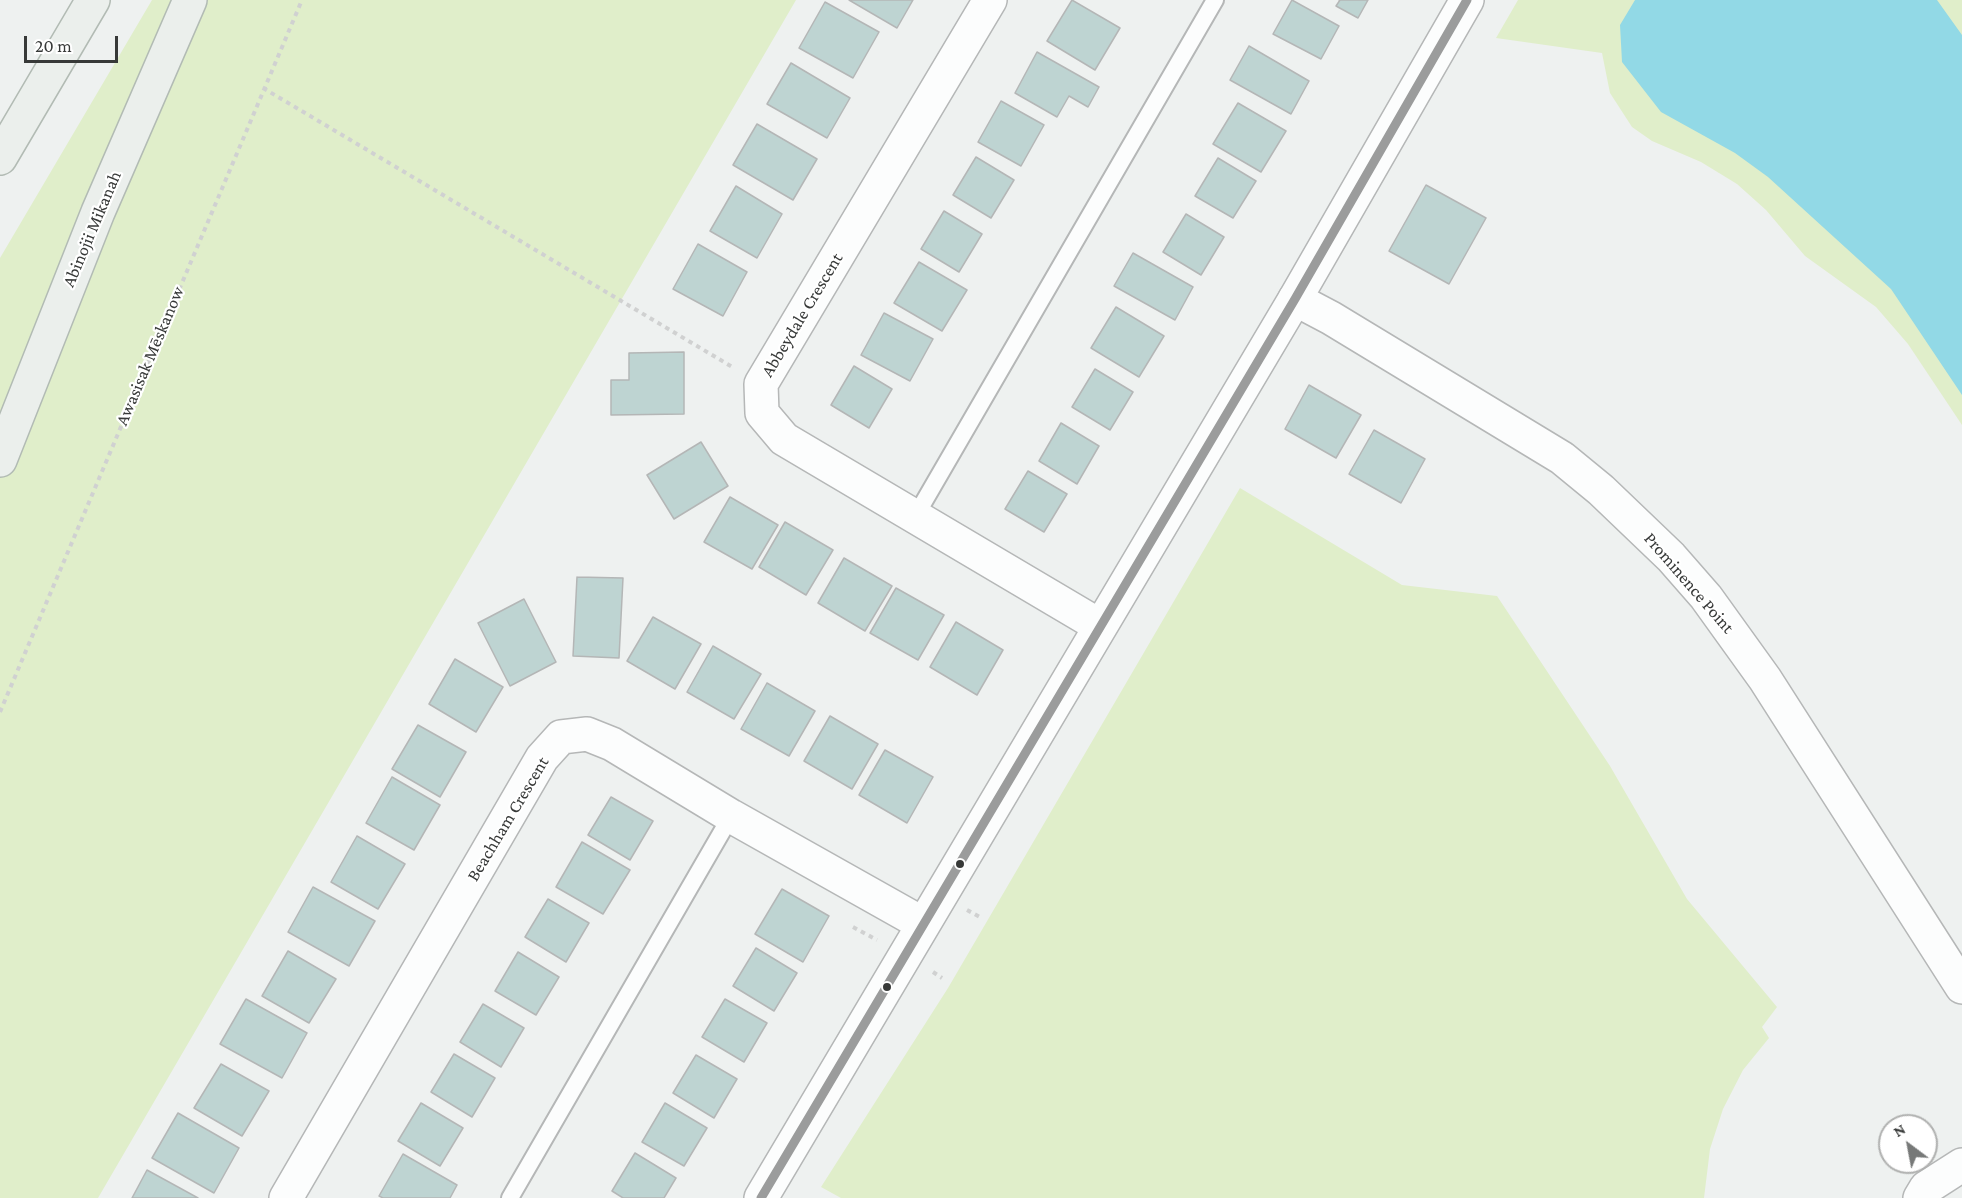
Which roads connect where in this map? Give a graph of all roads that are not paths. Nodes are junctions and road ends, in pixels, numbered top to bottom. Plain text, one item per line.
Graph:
1 (93, 0) edge
2 (190, 0) edge
3 (990, 0) edge
4 (1215, 0) edge
5 (1467, 0) edge
6 (0, 158) edge
7 (1295, 299) junction
8 (0, 460) edge
9 (915, 517) junction
10 (1100, 626) junction
11 (731, 816) junction
12 (923, 924) junction
13 (1962, 987) edge
14 (1962, 1166) edge
15 (286, 1198) edge
16 (510, 1198) edge
17 (761, 1198) edge
18 (1920, 1198) edge

1 - 6 main road
2 - 8 main road, Abinojii Mikanah
3 - 9 street, Abbeydale Crescent
4 - 9 lane
5 - 7 street
7 - 10 street
7 - 13 street, Prominence Point
9 - 10 street, Abbeydale Crescent
10 - 12 street
11 - 12 street, Beachham Crescent
11 - 15 street, Beachham Crescent
11 - 16 lane
12 - 17 street
14 - 18 street

